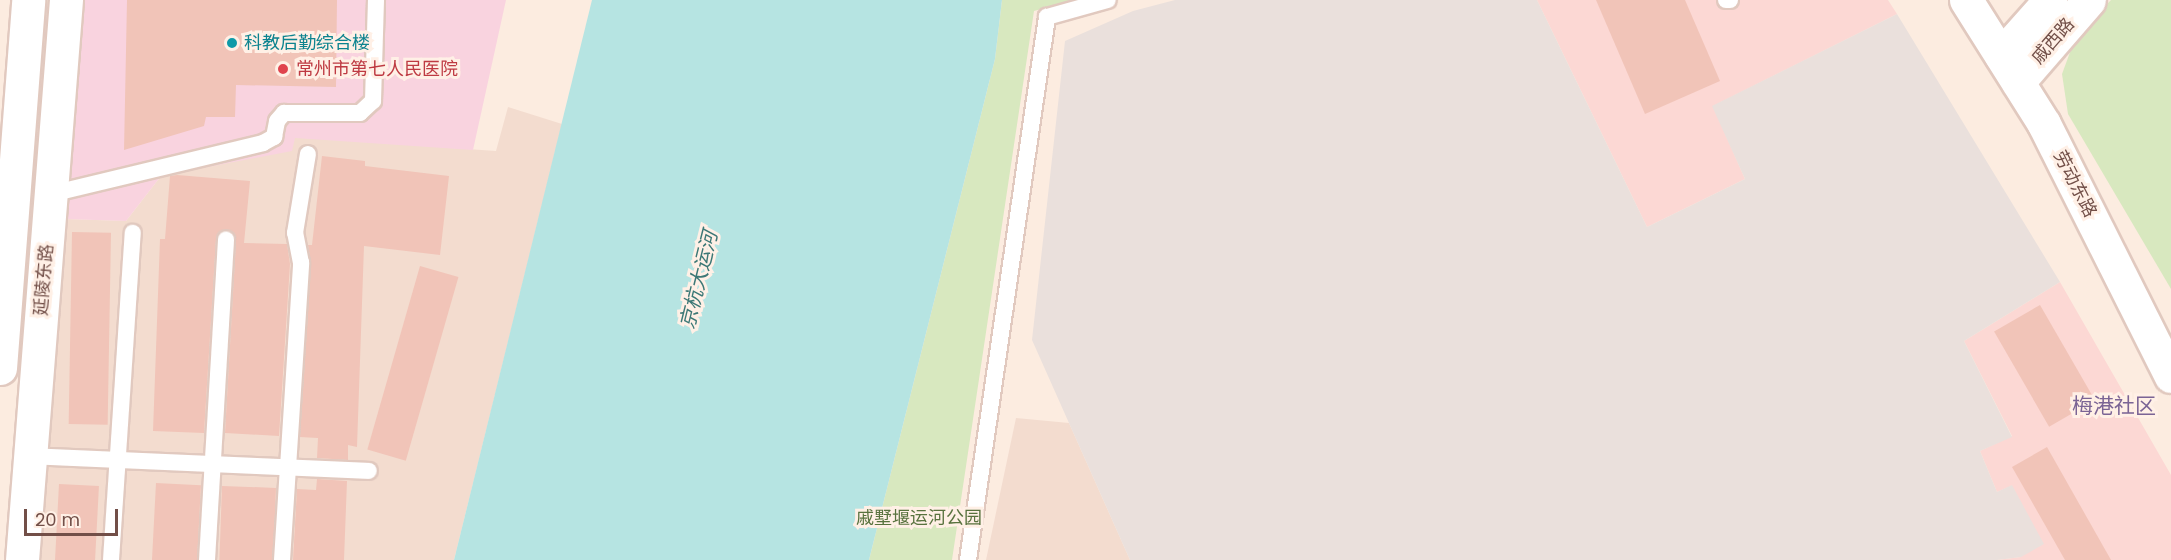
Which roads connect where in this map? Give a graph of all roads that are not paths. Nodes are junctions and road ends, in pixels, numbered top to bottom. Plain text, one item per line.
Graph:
1 (28, 0) edge
2 (66, 0) edge
3 (376, 0) edge
4 (1108, 0) edge
5 (1966, 0) edge
6 (2050, 0) edge
7 (2089, 0) edge
8 (2009, 68) junction
9 (308, 154) dead end
10 (51, 194) junction
11 (133, 233) dead end
12 (226, 240) dead end
13 (0, 368) edge
14 (2171, 375) edge
15 (30, 456) junction
16 (118, 460) junction
17 (211, 464) junction
18 (289, 467) junction
19 (369, 471) dead end
20 (22, 560) edge
21 (111, 560) edge
22 (207, 560) edge
23 (282, 560) edge
24 (968, 560) edge

1 - 13 main road, 延陵东路
2 - 10 main road, 延陵东路
3 - 10 lane
4 - 24 lane
5 - 8 main road, 劳动东路
6 - 8 main road, 戚西路
7 - 8 main road, 戚西路
8 - 14 main road, 劳动东路
9 - 18 lane
10 - 15 main road, 延陵东路
11 - 16 lane
12 - 17 lane
15 - 16 lane
15 - 20 main road, 延陵东路
16 - 17 lane
16 - 21 lane
17 - 18 lane
17 - 22 lane
18 - 19 lane
18 - 23 lane

